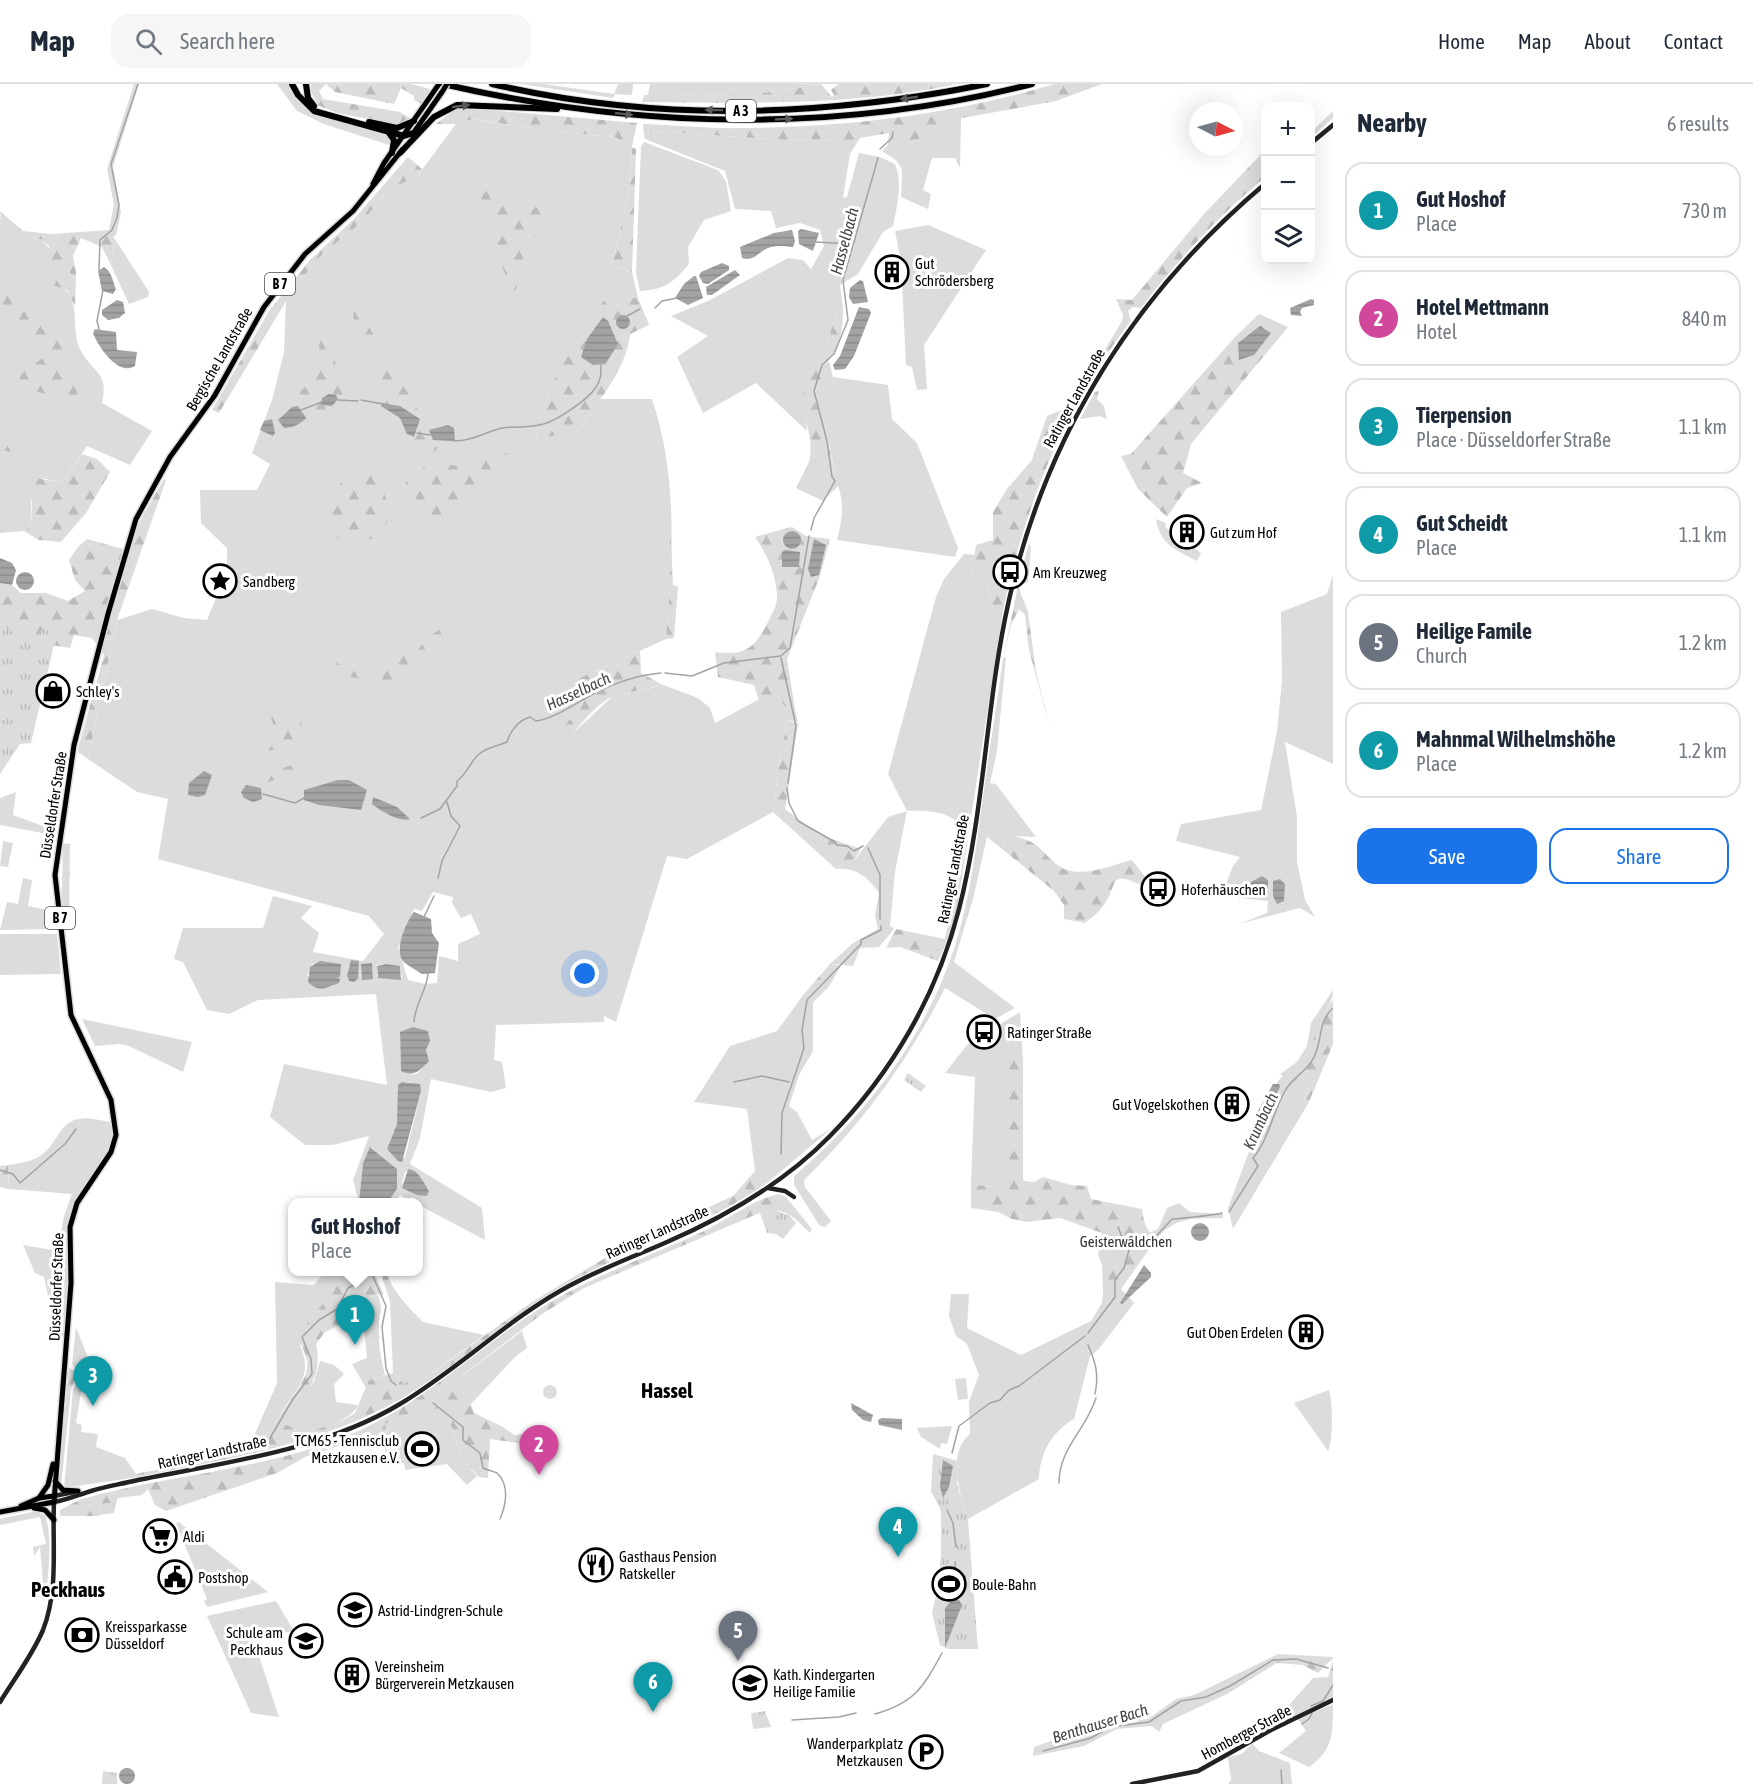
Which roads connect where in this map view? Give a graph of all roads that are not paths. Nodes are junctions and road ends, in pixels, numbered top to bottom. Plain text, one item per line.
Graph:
1 (292, 84) edge
2 (306, 84) edge
3 (438, 84) edge
4 (445, 84) edge
5 (492, 84) edge
6 (987, 84) edge
7 (1032, 84) edge
8 (566, 108) junction
9 (414, 121) junction
10 (1333, 125) edge
11 (386, 131) junction
12 (413, 134) junction
13 (404, 136) junction
14 (1315, 141) edge
15 (392, 153) junction
16 (400, 153) junction
17 (1261, 188) edge
18 (371, 189) junction
19 (112, 600) joint
20 (768, 1188) junction
21 (794, 1197) dead end
22 (56, 1457) junction
23 (55, 1481) junction
24 (91, 1490) junction
25 (78, 1491) junction
26 (39, 1498) junction
27 (54, 1499) junction
28 (17, 1508) junction
29 (29, 1508) junction
30 (0, 1512) edge
31 (54, 1520) junction
32 (1333, 1700) edge
33 (0, 1702) edge
34 (1132, 1784) edge

1 - 11 highway
2 - 9 highway
3 - 9 main road, Bergische Landstraße / B 7
4 - 8 highway, A 3
4 - 12 main road, Bergische Landstraße / B 7, bridge
6 -> 5 highway, A 3
8 -> 7 highway, A 3
16 -> 8 highway
9 - 13 main road, Bergische Landstraße / B 7
10 - 14 main road
11 - 13 highway
11 - 15 highway
12 - 13 highway
12 - 16 main road, Bergische Landstraße / B 7
13 - 15 main road, Bergische Landstraße / B 7
15 - 18 main road, Bergische Landstraße / B 7
16 - 18 main road, Bergische Landstraße / B 7
17 - 20 main road, Ratinger Landstraße
18 - 19 main road, Bergische Landstraße / B 7
19 - 22 main road, Düsseldorfer Straße / B 7
20 - 21 main road
20 - 24 main road, Ratinger Landstraße
22 - 23 main road, Düsseldorfer Straße / B 7
22 - 26 main road, B 7
23 - 25 main road
23 - 27 main road, Düsseldorfer Straße / B 7
24 - 25 main road, Ratinger Landstraße
24 - 27 main road, Ratinger Landstraße
25 - 27 main road, Ratinger Landstraße
26 - 27 main road
26 - 28 main road
27 - 29 main road
27 - 31 main road, Düsseldorfer Straße
28 - 29 main road
28 - 30 main road
29 - 31 main road
31 - 33 main road, Düsseldorfer Straße
32 - 34 main road, Homberger Straße

